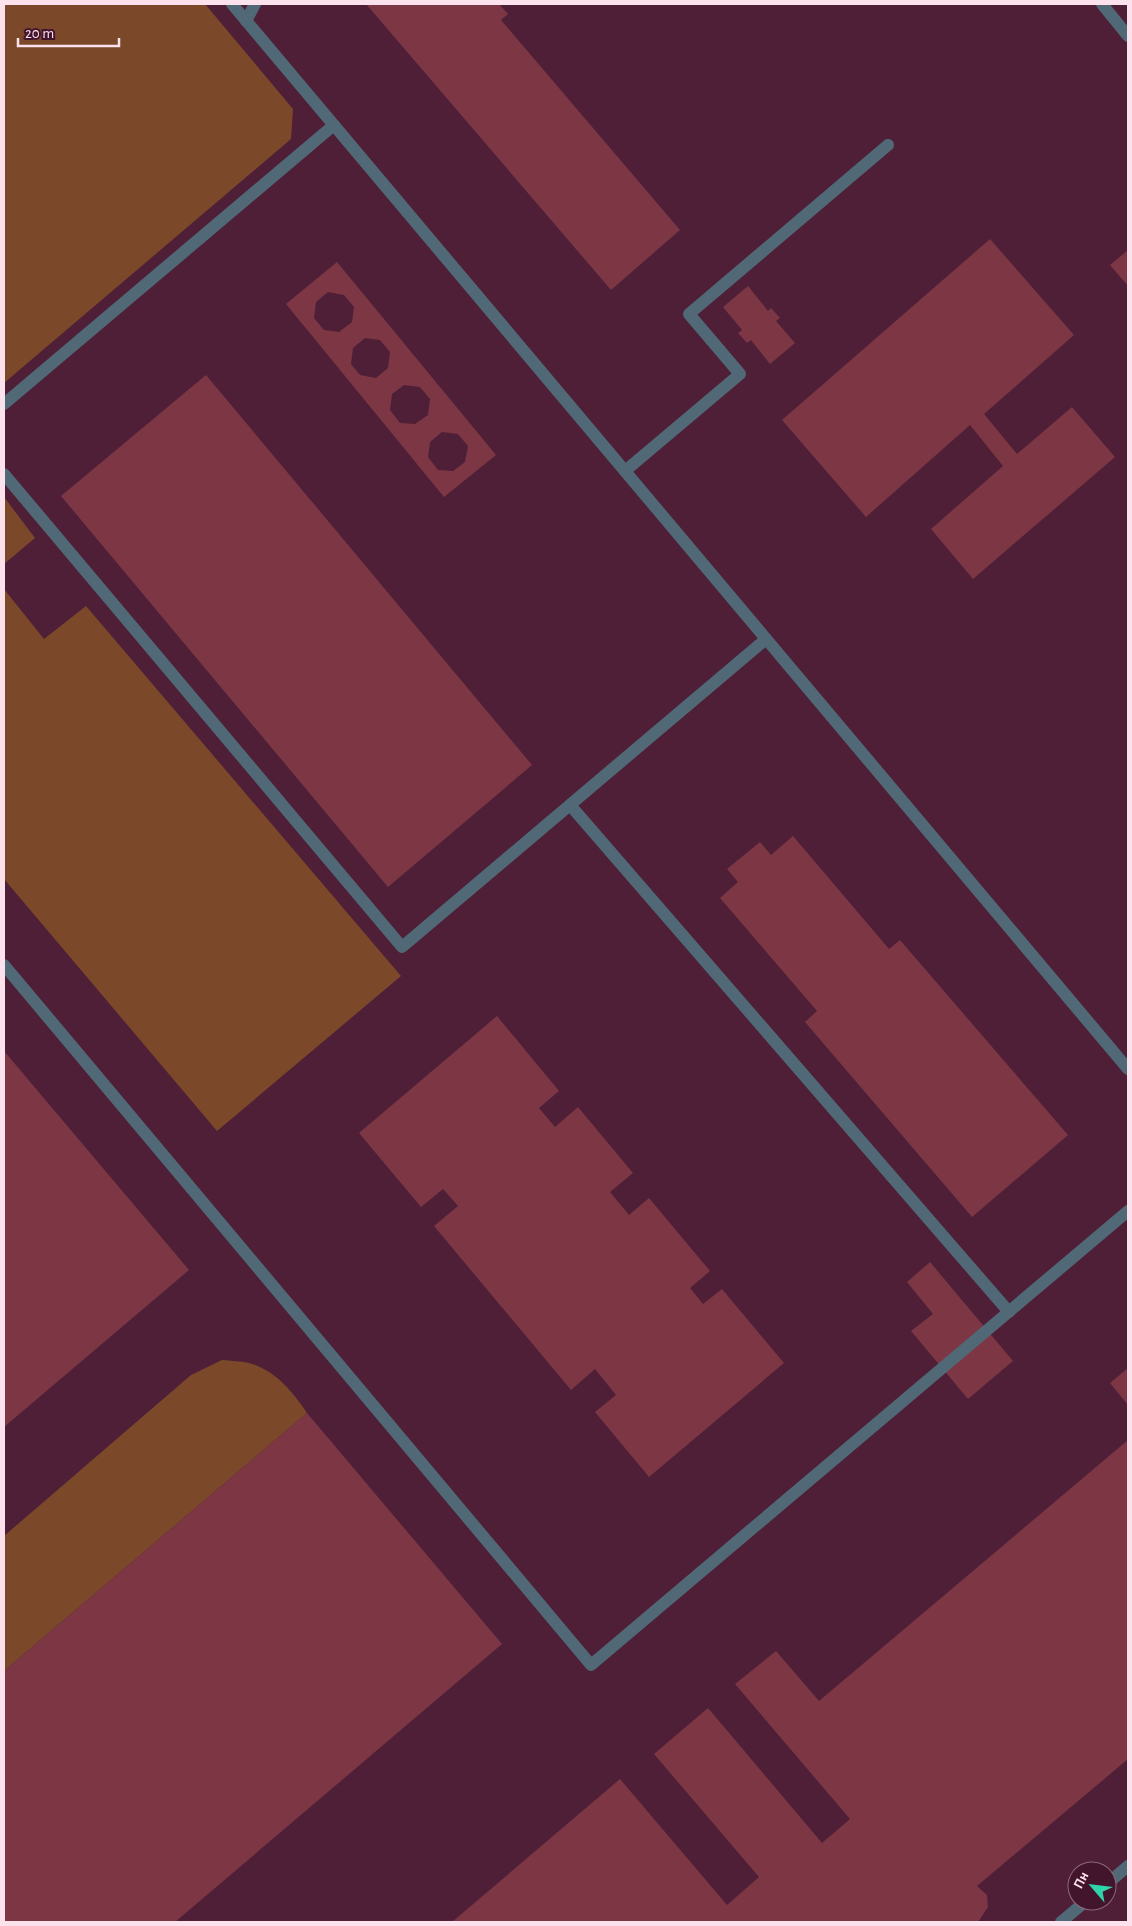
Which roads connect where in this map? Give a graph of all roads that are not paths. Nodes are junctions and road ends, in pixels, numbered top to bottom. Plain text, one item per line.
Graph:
1 (232, 4) edge
2 (255, 4) edge
3 (1102, 4) edge
4 (246, 20) junction
5 (1128, 36) edge
6 (334, 125) junction
7 (888, 145) dead end
8 (4, 404) edge
9 (625, 471) junction
10 (4, 474) edge
11 (766, 639) junction
12 (570, 805) junction
13 (4, 965) edge
14 (1128, 1069) edge
15 (1128, 1211) edge
16 (1009, 1312) junction
17 (1128, 1866) edge
18 (1117, 1875) edge
19 (1074, 1911) edge
20 (1061, 1922) edge

1 - 4 lane
2 - 4 lane
3 - 5 lane
4 - 6 lane
6 - 8 lane
6 - 9 lane
7 - 9 lane
9 - 11 lane
10 - 12 lane
11 - 12 lane
11 - 14 lane
12 - 16 lane
13 - 16 lane
15 - 16 lane
17 - 18 lane
19 - 20 lane

